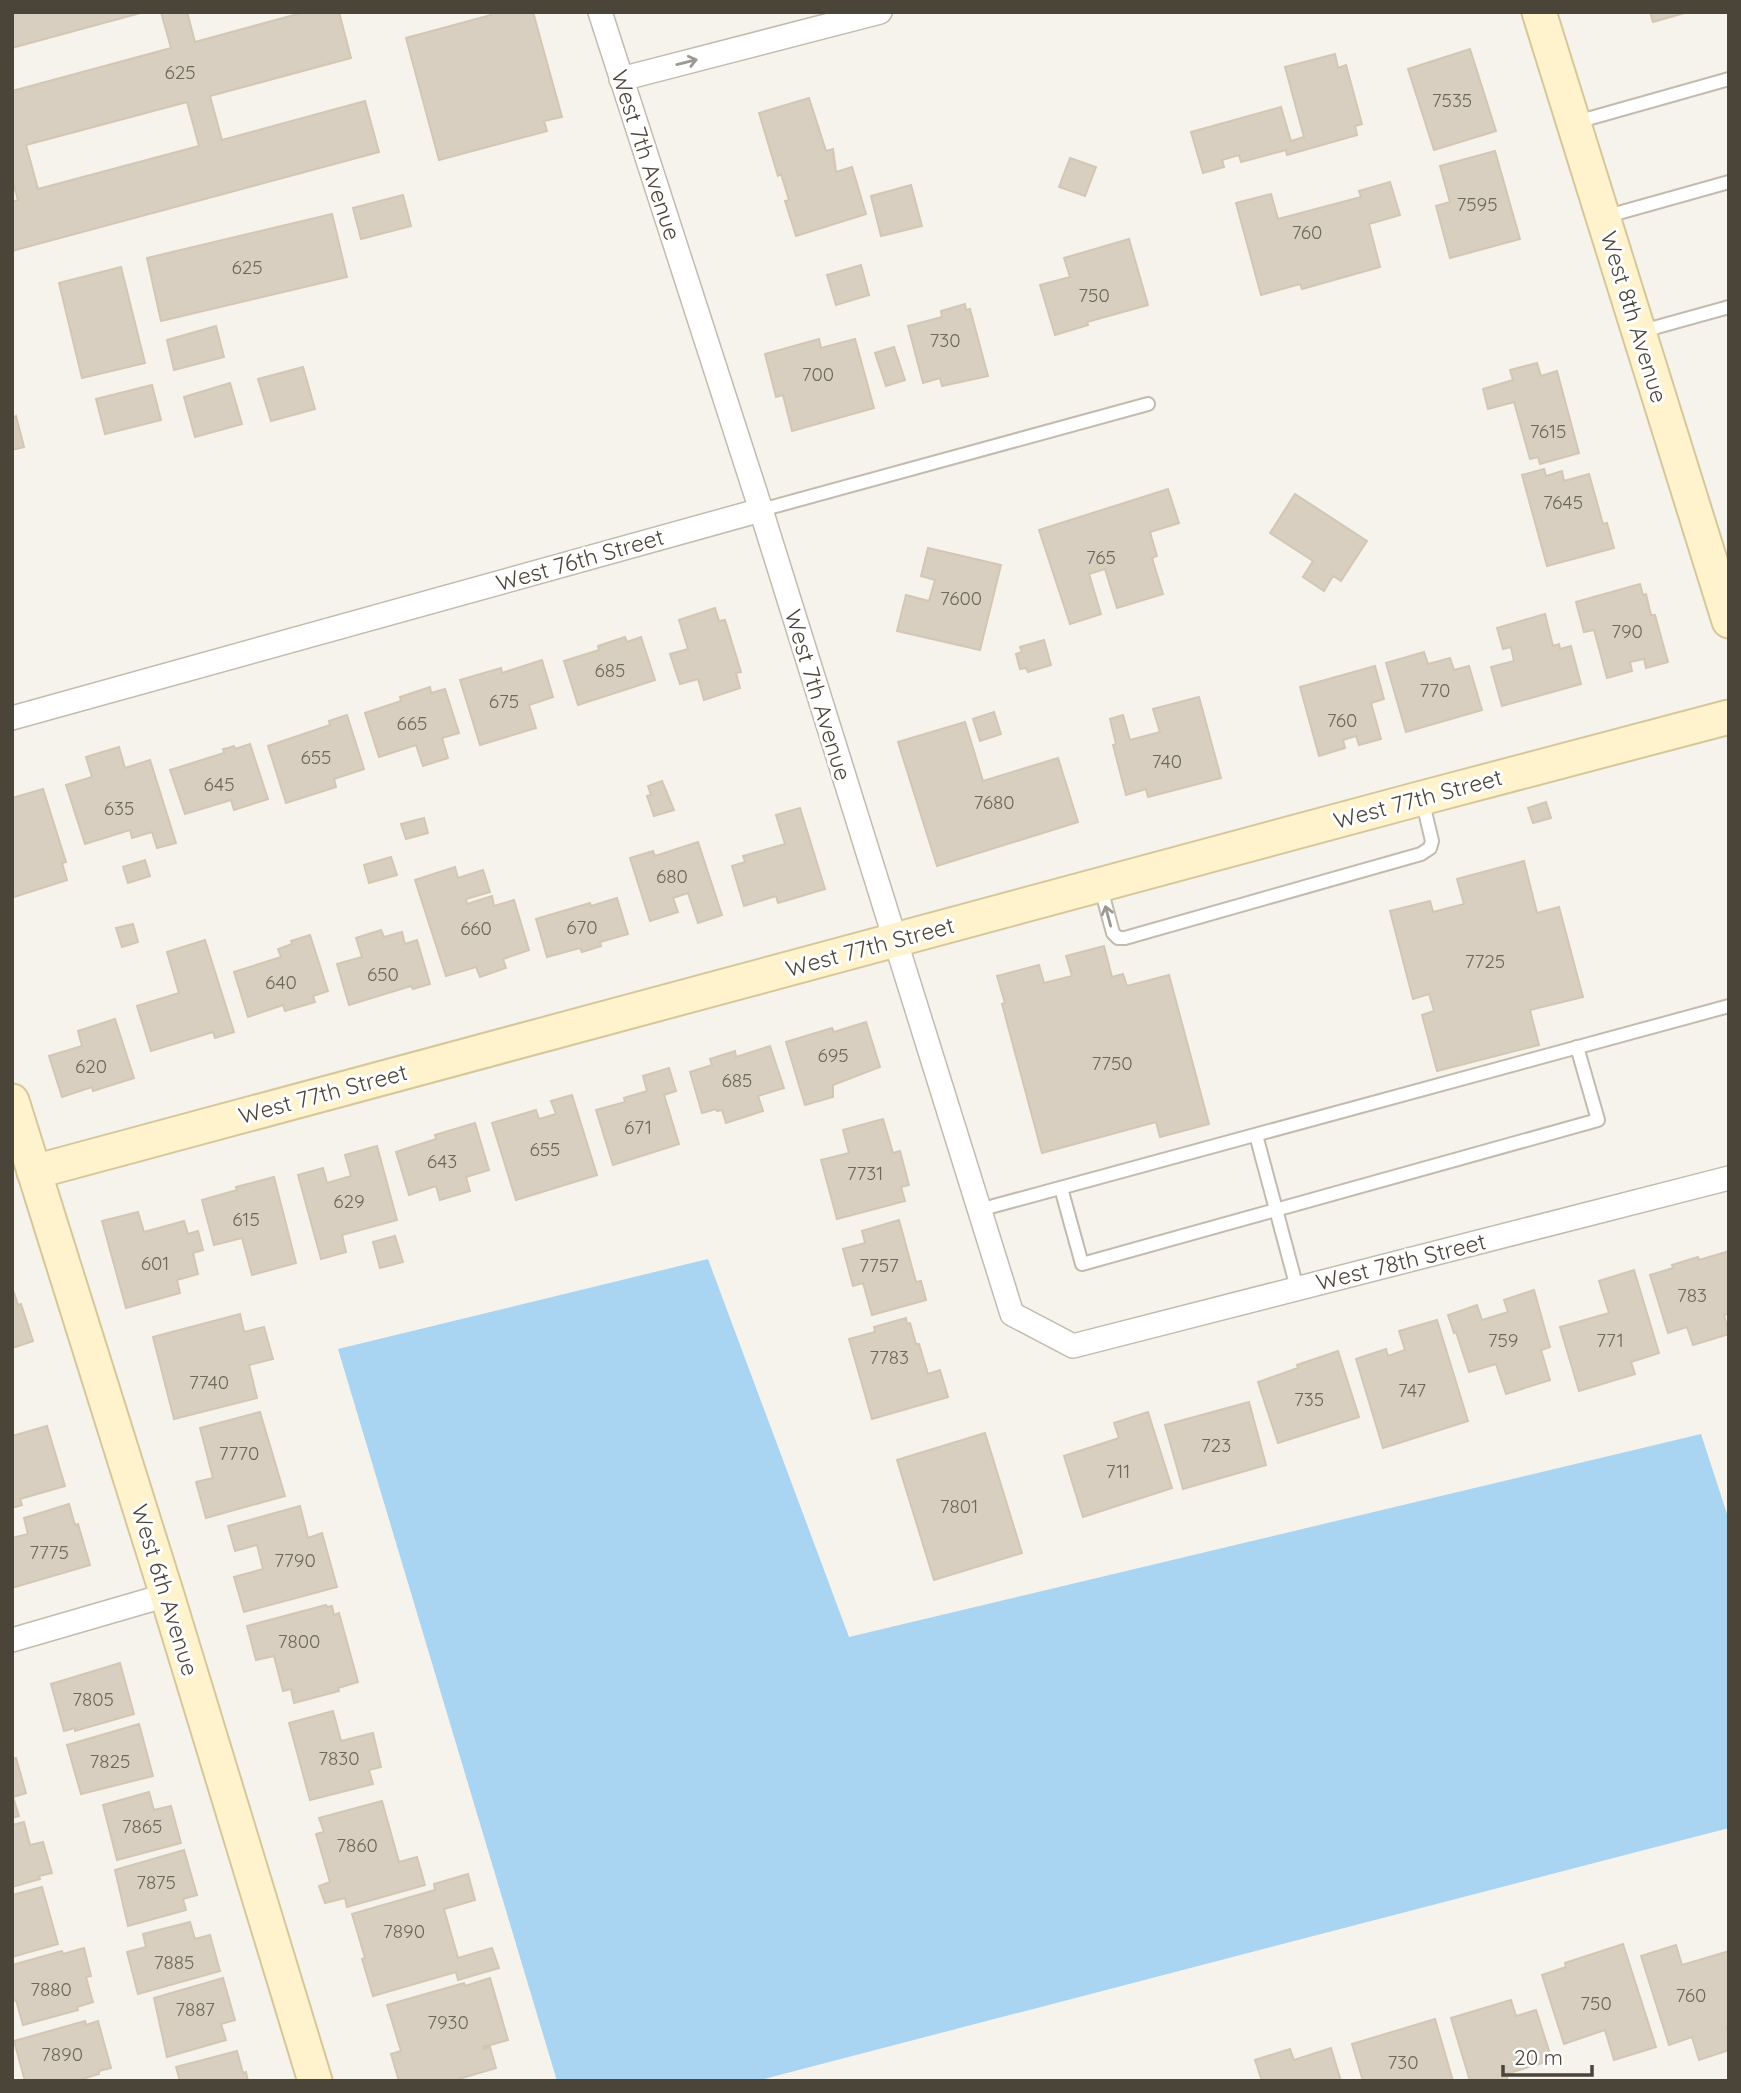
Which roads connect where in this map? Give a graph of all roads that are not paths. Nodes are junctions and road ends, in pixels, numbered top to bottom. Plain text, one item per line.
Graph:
1 (600, 12) edge
2 (880, 12) edge
3 (1539, 12) edge
4 (621, 79) junction
5 (1729, 79) edge
6 (1573, 123) junction
7 (1729, 182) edge
8 (1603, 218) junction
9 (1729, 307) edge
10 (1638, 332) junction
11 (1148, 404) dead end
12 (761, 510) junction
13 (1729, 621) edge
14 (1729, 717) edge
15 (12, 718) edge
16 (1422, 798) junction
17 (1100, 885) junction
18 (895, 941) junction
19 (1729, 1006) edge
20 (1577, 1047) junction
21 (12, 1101) edge
22 (1256, 1135) junction
23 (23, 1175) edge
24 (1729, 1178) edge
25 (1060, 1188) junction
26 (979, 1210) junction
27 (1276, 1210) junction
28 (1297, 1289) junction
29 (1073, 1346) joint
30 (167, 1595) junction
31 (12, 1640) edge
32 (315, 2081) edge

1 - 4 street, West 7th Avenue
4 -> 2 street
3 - 6 street, West 8th Avenue
4 - 12 street, West 7th Avenue
5 - 6 lane
6 - 8 street, West 8th Avenue
7 - 8 lane
8 - 10 street, West 8th Avenue
9 - 10 lane
10 - 13 street, West 8th Avenue
11 - 12 lane, West 76th Street
12 - 15 street, West 76th Street
12 - 18 street, West 7th Avenue
14 - 16 street, West 77th Street
16 - 17 street, West 77th Street
16 -> 17 lane
17 - 18 street, West 77th Street
18 - 23 street, West 77th Street
18 - 26 street, West 7th Avenue
19 - 20 lane
20 - 22 lane
20 - 27 lane
21 - 23 street, West 6th Avenue
22 - 25 lane
22 - 27 lane
23 - 30 street, West 6th Avenue
24 - 28 street, West 78th Street
25 - 26 lane
25 - 27 lane
26 - 29 street, West 7th Avenue
27 - 28 lane
28 - 29 street, West 78th Street
30 - 31 street
30 - 32 street, West 6th Avenue

